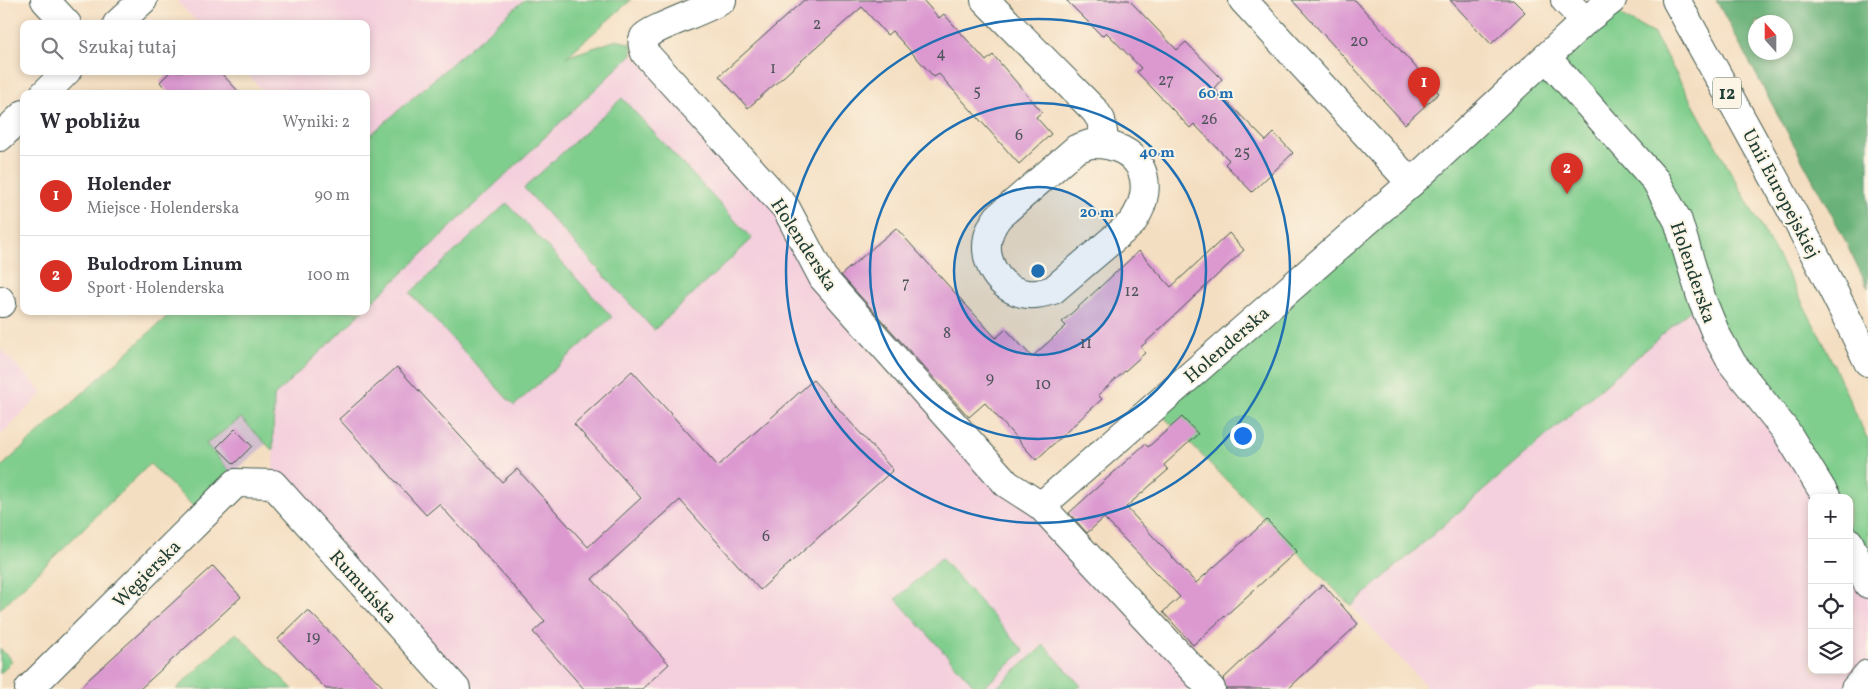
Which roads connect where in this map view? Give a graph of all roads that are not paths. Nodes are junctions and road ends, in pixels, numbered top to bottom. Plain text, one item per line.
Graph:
1 (45, 0) edge
2 (144, 0) edge
3 (722, 0) edge
4 (985, 0) edge
5 (1243, 0) edge
6 (1565, 0) edge
7 (1612, 0) edge
8 (1676, 0) edge
9 (63, 20) edge
10 (122, 20) edge
11 (1585, 22) junction
12 (1547, 58) junction
13 (63, 75) edge
14 (48, 90) edge
15 (20, 118) edge
16 (0, 138) edge
17 (1105, 144) junction
18 (1411, 183) junction
19 (1868, 362) edge
20 (273, 484) joint
21 (1825, 494) edge
22 (1041, 506) junction
23 (1853, 551) edge
24 (1868, 584) edge
25 (1868, 674) edge
26 (29, 689) edge
27 (456, 689) edge
28 (1211, 689) edge
29 (1855, 689) edge

1 - 9 street
2 - 10 street
3 - 22 street, Holenderska
4 - 17 street
5 - 18 street
6 - 11 street
7 - 11 street, Holenderska
8 - 19 street, Unii Europejskiej / 12
11 - 12 street, Holenderska
12 - 18 street, Holenderska
12 - 21 street, Holenderska
13 - 14 street
15 - 16 street
17 - 17 street
18 - 22 street, Holenderska
20 - 26 street, Węgierska
20 - 27 street, Rumuńska
22 - 28 street, Holenderska
23 - 24 street
25 - 29 street

